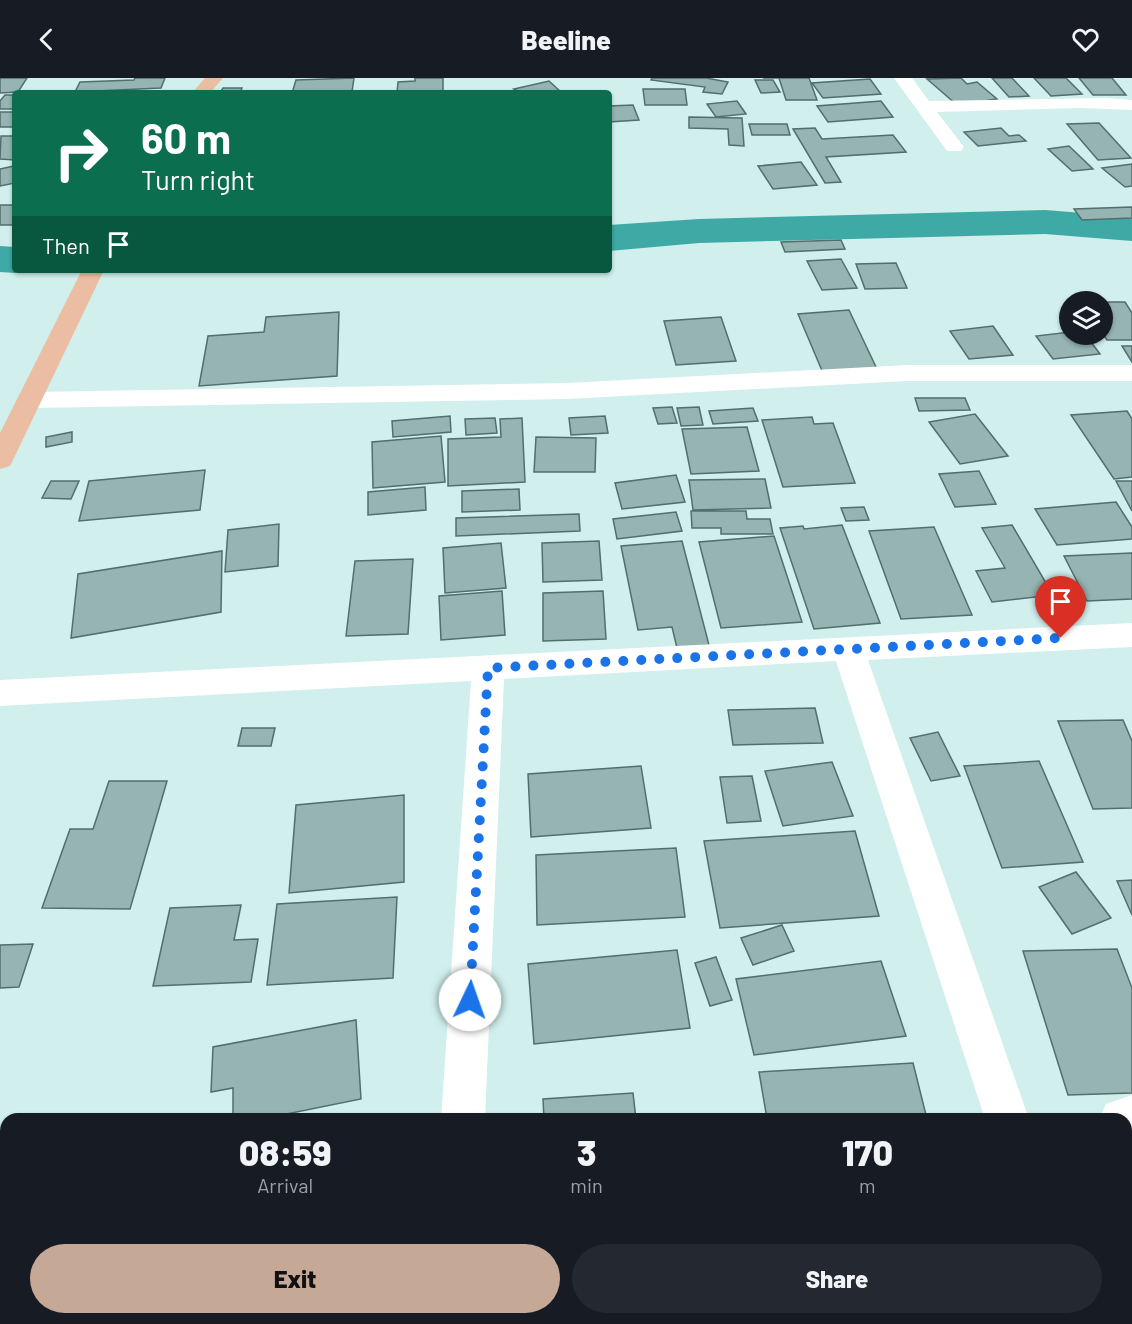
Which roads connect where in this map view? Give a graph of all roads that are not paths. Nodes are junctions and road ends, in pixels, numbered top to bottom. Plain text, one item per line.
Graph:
1 (214, 78) edge
2 (903, 78) edge
3 (204, 90) edge
4 (1132, 105) edge
5 (925, 106) junction
6 (954, 147) dead end
7 (92, 273) edge
8 (1132, 373) edge
9 (31, 400) junction
10 (0, 460) edge
11 (1132, 635) edge
12 (848, 648) junction
13 (488, 668) junction
14 (0, 693) edge
15 (463, 1113) edge
16 (1005, 1113) edge

1 - 3 main road
2 - 5 street
4 - 5 street
5 - 6 street
7 - 9 main road
8 - 9 street
9 - 10 main road
11 - 12 street
12 - 13 street
12 - 16 street
13 - 14 street
13 - 15 street

